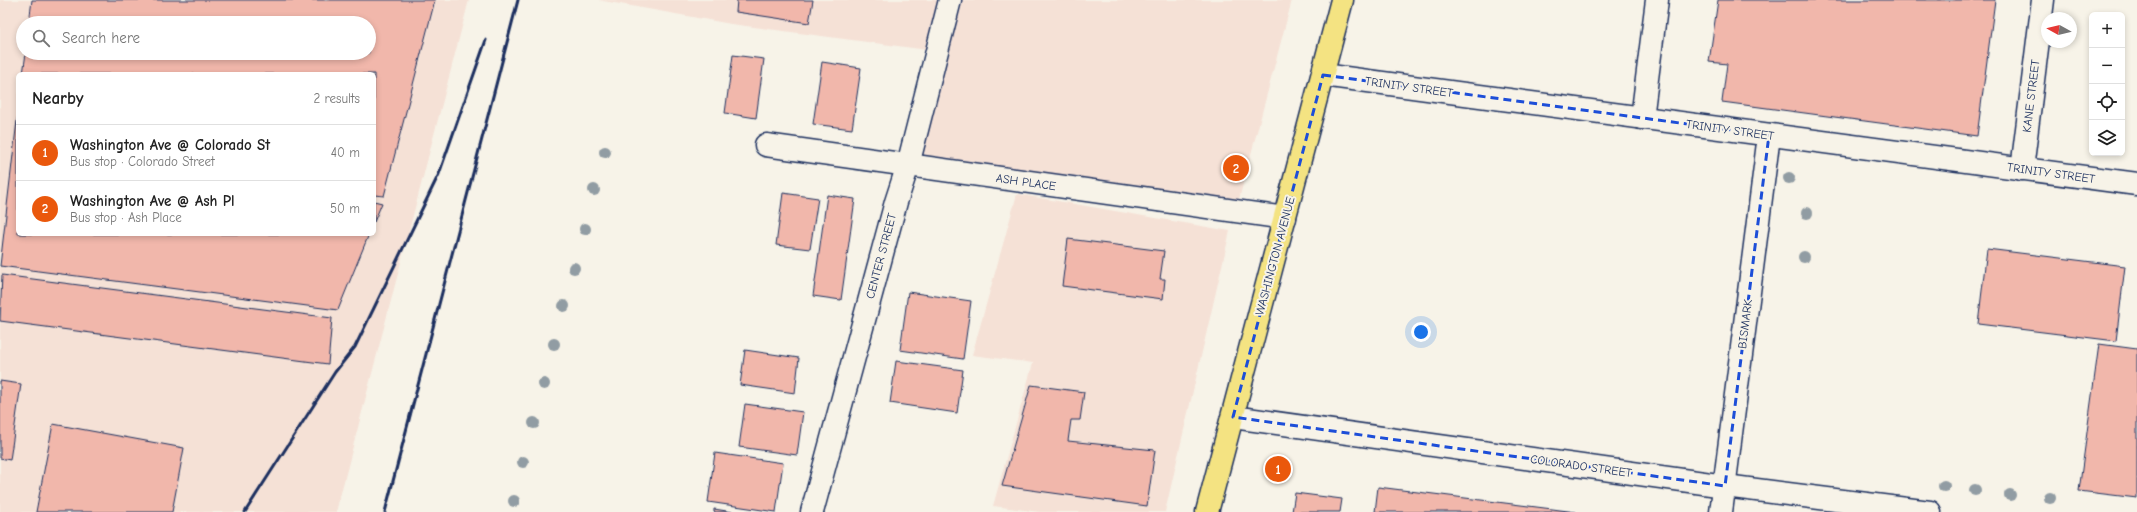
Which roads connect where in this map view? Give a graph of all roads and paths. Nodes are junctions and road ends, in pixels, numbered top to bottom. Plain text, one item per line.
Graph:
1 (950, 0) edge
2 (1338, 0) edge
3 (1657, 0) edge
4 (2043, 0) edge
5 (1323, 75) junction
6 (1642, 118) junction
7 (1769, 135) junction
8 (766, 145) dead end
9 (908, 165) junction
10 (2022, 169) junction
11 (2137, 184) edge
12 (1285, 218) junction
13 (1233, 418) junction
14 (1725, 486) junction
15 (812, 512) edge
16 (1207, 512) edge
17 (1721, 512) edge
18 (1930, 512) edge

1 - 9 street, CENTER STREET
2 - 5 main road, WASHINGTON AVENUE
3 - 6 street
4 - 10 street, KANE STREET
5 - 6 street, TRINITY STREET
5 - 12 main road, WASHINGTON AVENUE
6 - 7 street, TRINITY STREET
7 - 10 street, TRINITY STREET
7 - 14 street, BISMARK
8 - 9 street, ASH PLACE
9 - 12 street, ASH PLACE
9 - 15 street, CENTER STREET
10 - 11 street, TRINITY STREET
12 - 13 main road, WASHINGTON AVENUE
13 - 14 street, COLORADO STREET
13 - 16 main road, WASHINGTON AVENUE
14 - 17 street, BISMARK
14 - 18 street, COLORADO STREET

